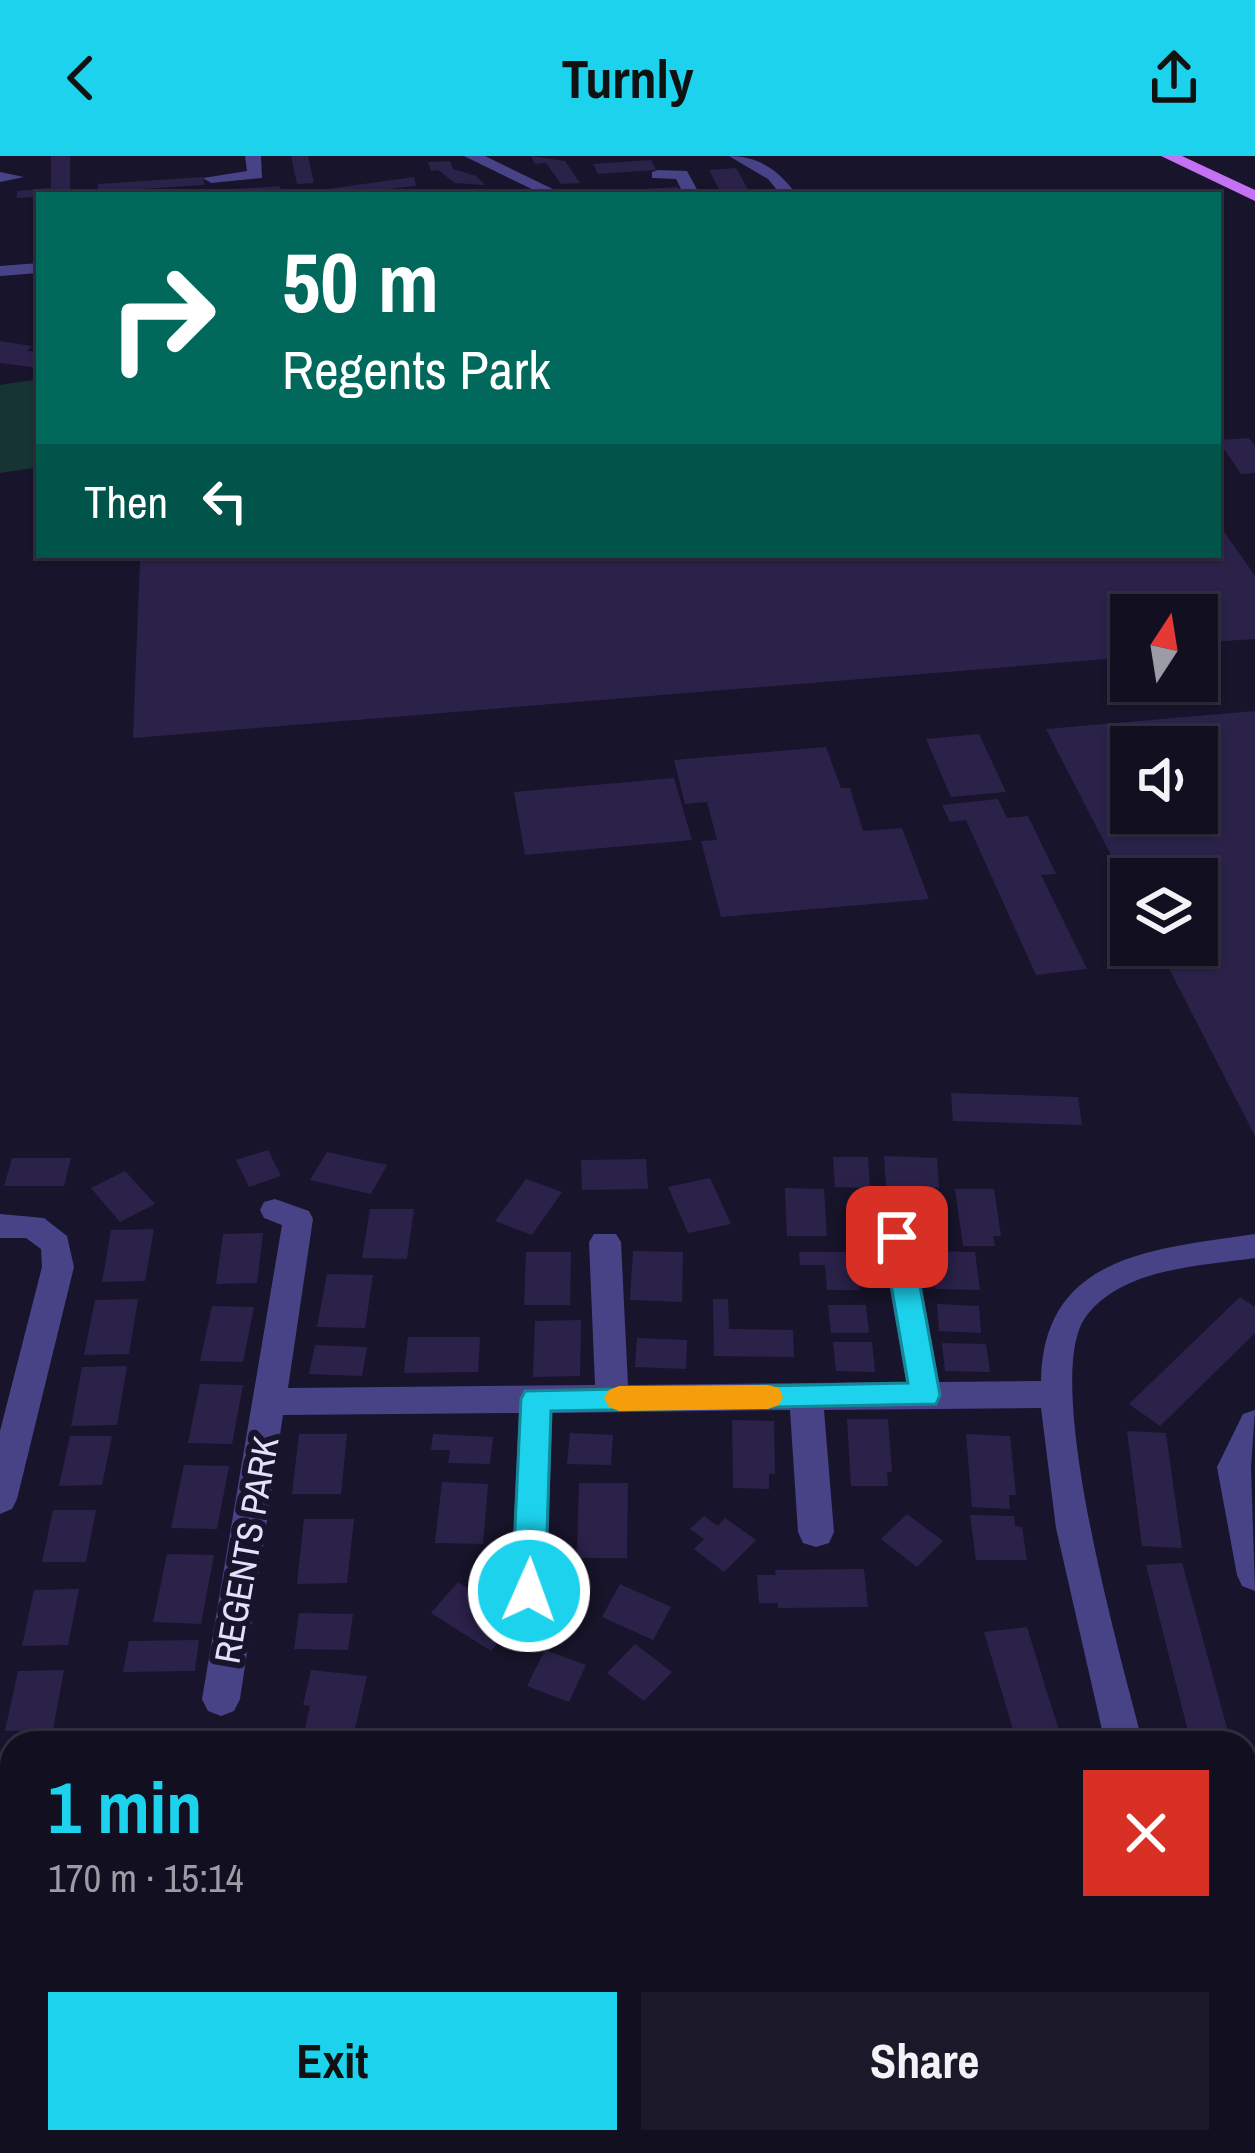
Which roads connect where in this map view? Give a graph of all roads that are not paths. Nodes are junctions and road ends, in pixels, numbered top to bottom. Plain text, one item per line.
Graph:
1 (253, 156) edge
2 (472, 156) edge
3 (737, 156) edge
4 (1169, 156) edge
5 (658, 175) dead end
6 (211, 178) dead end
7 (531, 184) junction
8 (508, 192) edge
9 (550, 192) edge
10 (690, 192) edge
11 (787, 192) edge
12 (1255, 196) edge
13 (32, 263) edge
14 (0, 271) edge
15 (275, 1210) dead end
16 (0, 1226) edge
17 (897, 1237) dead end
18 (605, 1242) dead end
19 (1255, 1246) edge
20 (1057, 1394) junction
21 (925, 1395) junction
22 (806, 1396) junction
23 (536, 1399) junction
24 (612, 1399) junction
25 (271, 1402) junction
26 (8, 1420) edge
27 (1255, 1424) edge
28 (0, 1499) edge
29 (815, 1532) dead end
30 (1255, 1575) edge
31 (529, 1591) dead end
32 (221, 1699) dead end
33 (1121, 1731) edge

1 - 6 street
2 - 7 street
3 - 11 street
4 - 12 main road
5 - 10 street
7 - 8 street
7 - 9 street
13 - 14 street
15 - 25 street, REGENTS PARK
16 - 26 street
17 - 21 street
18 - 24 street
19 - 20 street
20 - 21 street, REGENTS PARK
20 - 33 street
21 - 22 street, REGENTS PARK
22 - 24 street, REGENTS PARK
22 - 29 street
23 - 24 street, REGENTS PARK
23 - 25 street, REGENTS PARK
23 - 31 street
25 - 32 street, REGENTS PARK
26 - 28 street
27 - 30 street

